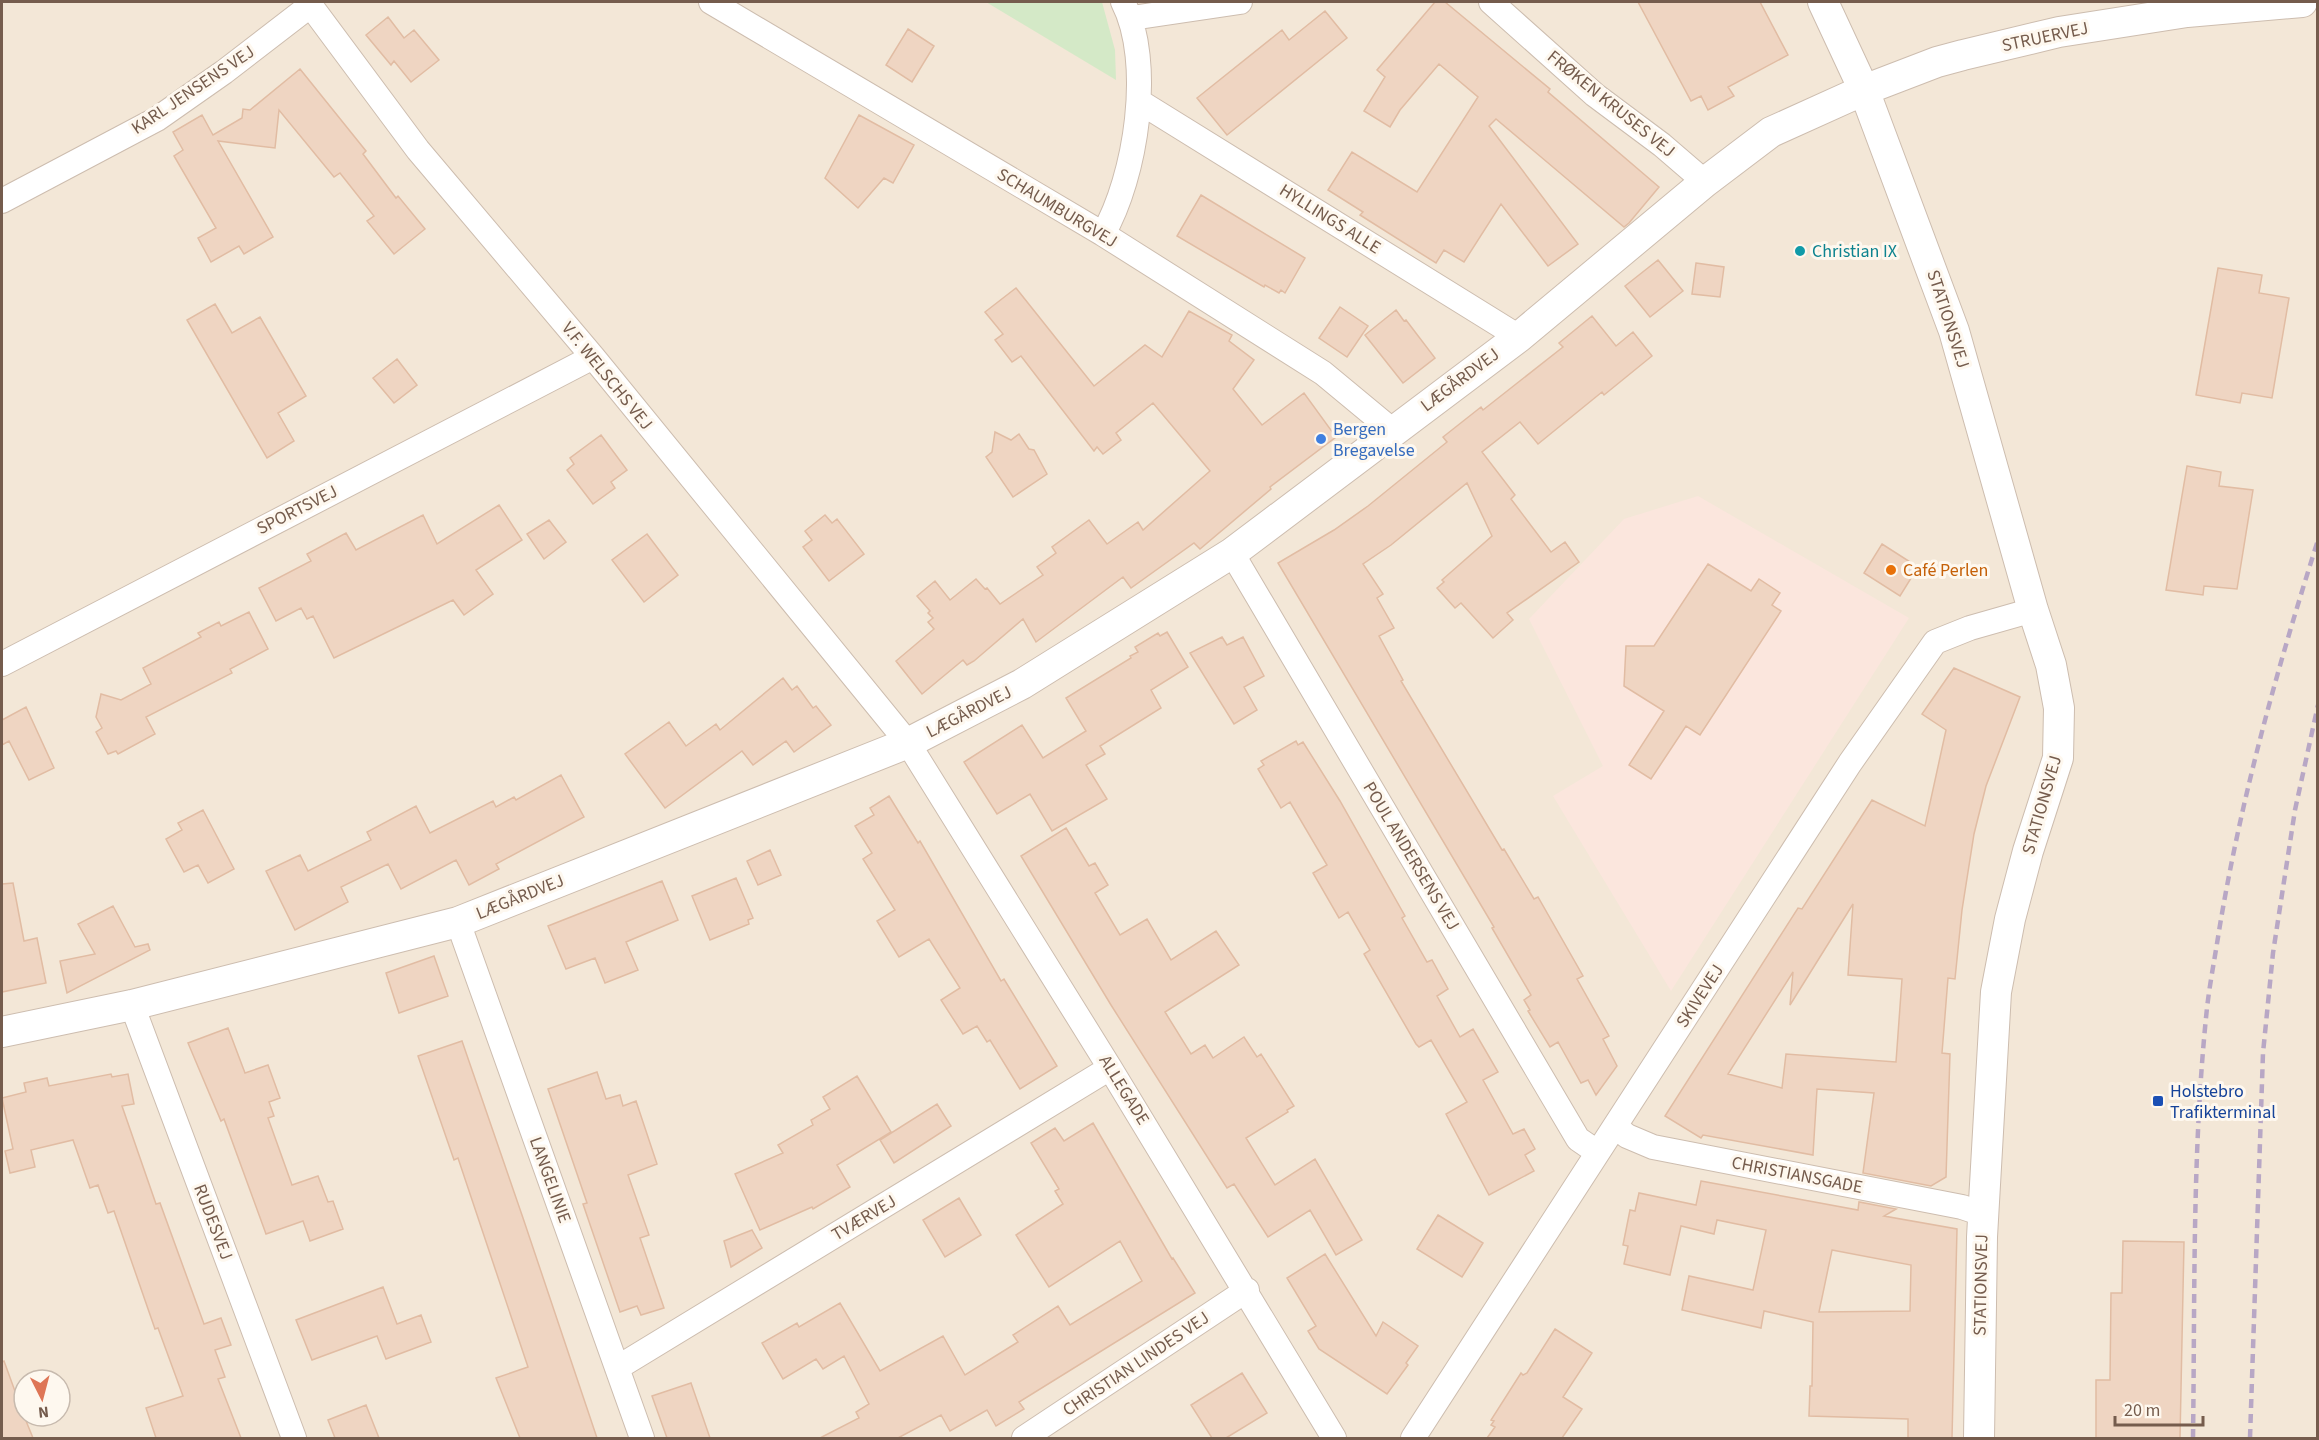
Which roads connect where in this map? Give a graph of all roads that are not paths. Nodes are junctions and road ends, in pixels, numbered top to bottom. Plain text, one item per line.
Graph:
1 (711, 2) edge
2 (1240, 2) edge
3 (1491, 2) edge
4 (1823, 2) edge
5 (2302, 2) edge
6 (309, 3) edge
7 (1128, 10) edge
8 (1864, 90) junction
9 (1140, 102) junction
10 (1798, 119) joint
11 (1705, 182) junction
12 (2, 201) edge
13 (1103, 234) junction
14 (1519, 337) junction
15 (593, 357) junction
16 (1393, 431) junction
17 (1232, 553) junction
18 (2033, 610) junction
19 (2, 664) edge
20 (908, 743) junction
21 (458, 922) junction
22 (132, 1005) junction
23 (2, 1032) edge
24 (1110, 1068) junction
25 (1616, 1127) junction
26 (1597, 1152) junction
27 (1983, 1214) junction
28 (1247, 1290) junction
29 (617, 1368) junction
30 (294, 1438) edge
31 (642, 1438) edge
32 (1024, 1438) edge
33 (1334, 1438) edge
34 (1413, 1438) edge
35 (1979, 1438) edge

1 - 13 street, SCHAUMBURGVEJ
2 - 7 street
3 - 11 street, FRØKEN KRUSES VEJ
4 - 8 street, STATIONSVEJ
5 - 8 street, STRUERVEJ
6 - 12 street, KARL JENSENS VEJ
6 - 15 street, V.F. WELSCHS VEJ
7 - 9 street
8 - 10 street, STRUERVEJ
8 - 18 street, STATIONSVEJ
9 - 13 street
9 - 14 street, HYLLINGS ALLE
10 - 11 street, LÆGÅRDVEJ
11 - 14 street, LÆGÅRDVEJ
13 - 16 street, SCHAUMBURGVEJ
14 - 16 street, LÆGÅRDVEJ
15 - 19 street, SPORTSVEJ
15 - 20 street, V.F. WELSCHS VEJ
16 - 17 street, LÆGÅRDVEJ
17 - 20 street, LÆGÅRDVEJ
17 - 26 street, POUL ANDERSENS VEJ
18 - 25 street, SKIVEVEJ
18 - 27 street, STATIONSVEJ
20 - 21 street, LÆGÅRDVEJ
20 - 24 street, ALLEGADE
21 - 22 street, LÆGÅRDVEJ
21 - 29 street, LANGELINIE
22 - 23 street, LÆGÅRDVEJ
22 - 30 street, RUDESVEJ
24 - 28 street, ALLEGADE
24 - 29 street, TVÆRVEJ
25 - 26 street, SKIVEVEJ
25 - 27 street, CHRISTIANSGADE
26 - 34 street, SKIVEVEJ
27 - 35 street, STATIONSVEJ
28 - 32 street, CHRISTIAN LINDES VEJ
28 - 33 street, ALLEGADE
29 - 31 street, LANGELINIE

